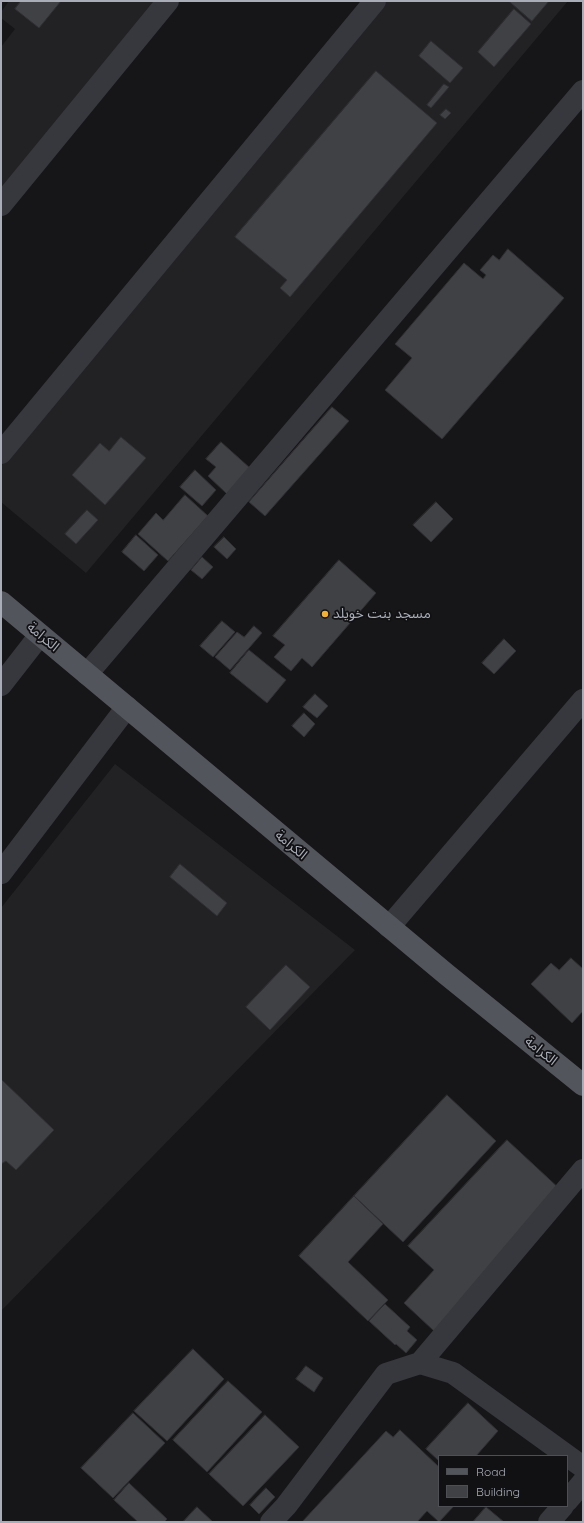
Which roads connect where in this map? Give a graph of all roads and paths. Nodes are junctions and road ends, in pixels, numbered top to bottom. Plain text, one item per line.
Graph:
1 (168, 1) edge
2 (375, 1) edge
3 (583, 91) edge
4 (1, 205) edge
5 (1, 453) edge
6 (1, 602) edge
7 (40, 635) junction
8 (87, 674) junction
9 (1, 685) edge
10 (583, 700) edge
11 (127, 707) junction
12 (1, 873) edge
13 (389, 927) junction
14 (583, 1085) edge
15 (583, 1170) edge
16 (420, 1363) junction
17 (566, 1455) edge
18 (568, 1456) edge
19 (583, 1467) edge
20 (583, 1482) edge
21 (568, 1500) edge
22 (562, 1507) edge
23 (271, 1522) edge
24 (549, 1522) edge

1 - 4 lane
2 - 5 lane
3 - 8 lane
6 - 7 main road, الكرامة
7 - 8 main road, الكرامة
7 - 9 lane
8 - 11 main road, الكرامة
10 - 13 lane
11 - 12 lane
11 - 13 main road, الكرامة
13 - 14 main road, الكرامة
15 - 16 lane
16 - 17 lane
16 - 23 lane
18 - 19 lane
20 - 21 lane
22 - 24 lane

